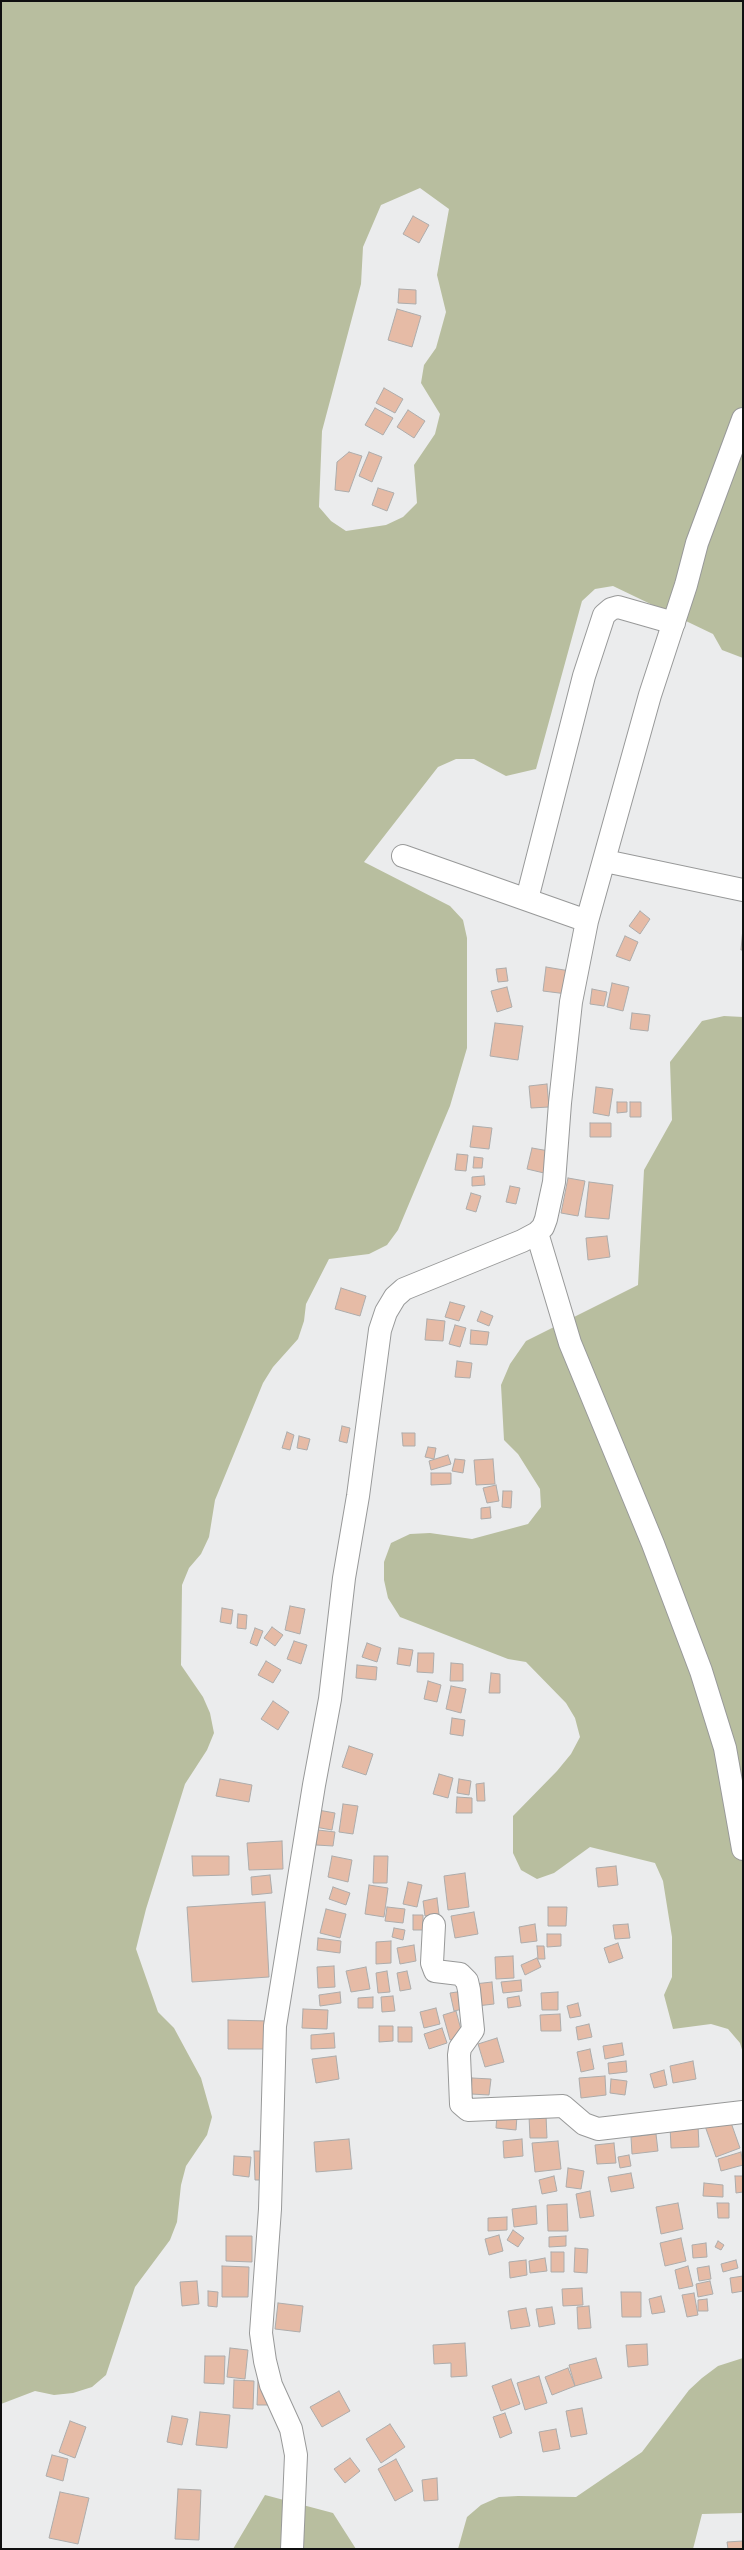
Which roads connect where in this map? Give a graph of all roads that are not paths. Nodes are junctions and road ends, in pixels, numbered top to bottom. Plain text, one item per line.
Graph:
1 (743, 419) edge
2 (674, 623) junction
3 (403, 856) dead end
4 (605, 861) junction
5 (743, 890) edge
6 (527, 900) junction
7 (587, 921) junction
8 (537, 1233) junction
9 (743, 1849) edge
10 (434, 1925) dead end
11 (743, 2112) edge
12 (292, 2549) edge

1 - 2 street
2 - 4 street
2 - 6 street
3 - 6 street
4 - 5 street
4 - 7 street
6 - 7 street
7 - 8 street
8 - 9 street
8 - 12 street
10 - 11 street

